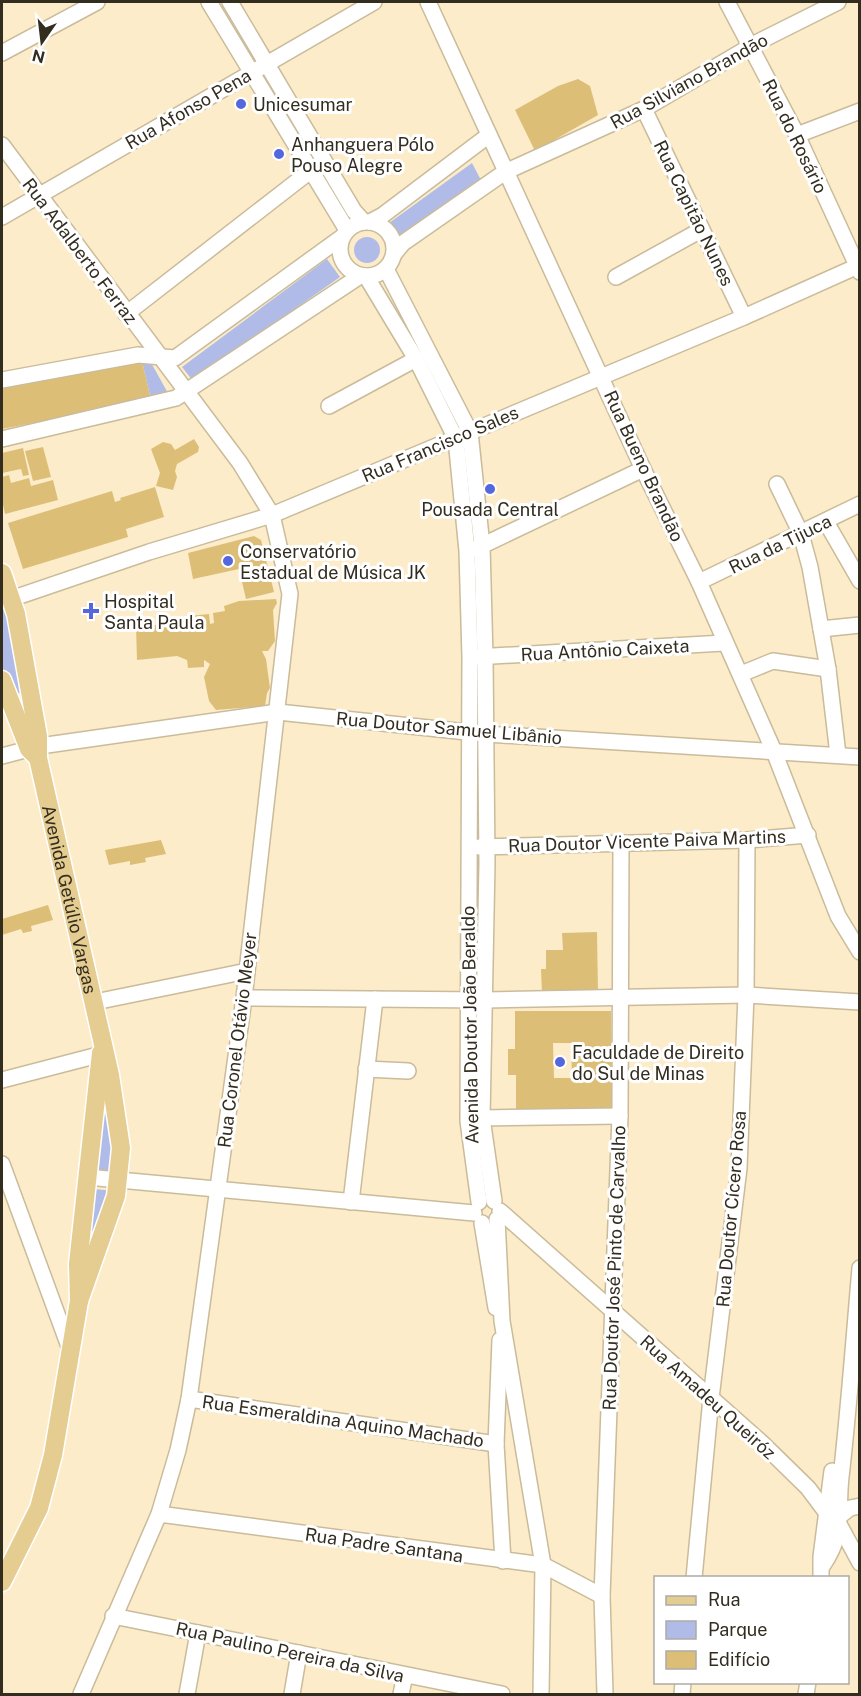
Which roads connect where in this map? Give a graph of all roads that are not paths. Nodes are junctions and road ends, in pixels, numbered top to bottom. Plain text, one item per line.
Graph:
1 (97, 2) edge
2 (209, 2) edge
3 (230, 2) edge
4 (374, 2) edge
5 (428, 2) edge
6 (727, 2) edge
7 (838, 2) edge
8 (751, 47) junction
9 (2, 53) edge
10 (266, 64) junction
11 (252, 71) junction
12 (644, 109) junction
13 (860, 111) edge
14 (489, 135) junction
15 (797, 135) junction
16 (2, 145) edge
17 (323, 160) junction
18 (310, 171) junction
19 (505, 172) junction
20 (38, 196) junction
21 (2, 217) edge
22 (367, 222) junction
23 (701, 230) junction
24 (344, 233) junction
25 (394, 254) junction
26 (859, 268) edge
27 (386, 269) junction
28 (363, 276) junction
29 (616, 277) dead end
30 (126, 314) junction
31 (744, 318) junction
32 (159, 356) junction
33 (416, 358) junction
34 (602, 376) junction
35 (2, 380) edge
36 (188, 393) junction
37 (328, 406) dead end
38 (470, 432) junction
39 (456, 438) junction
40 (2, 439) edge
41 (643, 469) junction
42 (777, 484) dead end
43 (860, 504) edge
44 (272, 515) junction
45 (826, 522) junction
46 (801, 534) junction
47 (482, 546) junction
48 (467, 551) junction
49 (2, 573) edge
50 (699, 582) junction
51 (860, 582) edge
52 (6, 601) edge
53 (860, 625) edge
54 (821, 629) junction
55 (724, 643) junction
56 (478, 657) junction
57 (828, 669) junction
58 (741, 674) junction
59 (5, 688) edge
60 (31, 689) junction
61 (278, 712) junction
62 (470, 732) junction
63 (486, 734) junction
64 (773, 750) junction
65 (36, 751) junction
66 (838, 755) junction
67 (2, 756) edge
68 (860, 757) edge
69 (808, 835) junction
70 (747, 840) junction
71 (621, 842) junction
72 (467, 847) junction
73 (487, 847) junction
74 (854, 941) edge
75 (860, 952) edge
76 (247, 971) junction
77 (746, 995) junction
78 (244, 998) junction
79 (622, 998) junction
80 (375, 999) junction
81 (470, 1000) junction
82 (486, 1000) junction
83 (95, 1002) junction
84 (860, 1002) edge
85 (103, 1050) junction
86 (366, 1069) junction
87 (408, 1071) dead end
88 (2, 1080) edge
89 (620, 1116) junction
90 (482, 1118) junction
91 (2, 1167) edge
92 (87, 1178) junction
93 (119, 1181) junction
94 (217, 1190) junction
95 (351, 1202) junction
96 (488, 1211) junction
97 (860, 1268) edge
98 (52, 1305) junction
99 (78, 1309) junction
100 (612, 1310) junction
101 (858, 1312) edge
102 (503, 1326) junction
103 (71, 1352) junction
104 (711, 1398) junction
105 (189, 1399) junction
106 (848, 1426) edge
107 (496, 1444) junction
108 (808, 1488) junction
109 (829, 1493) junction
110 (860, 1506) edge
111 (159, 1514) junction
112 (835, 1521) junction
113 (502, 1561) junction
114 (860, 1563) edge
115 (543, 1565) junction
116 (822, 1571) edge
117 (693, 1576) edge
118 (2, 1582) edge
119 (602, 1596) junction
120 (113, 1616) junction
121 (198, 1633) junction
122 (299, 1653) junction
123 (405, 1675) junction
124 (81, 1695) edge
125 (187, 1695) edge
126 (292, 1695) edge
127 (401, 1695) edge
128 (502, 1695) edge
129 (541, 1695) edge
130 (605, 1695) edge

1 - 9 street
2 - 11 street
3 - 10 street
4 - 10 street, Rua Afonso Pena
5 - 14 street, Rua Bueno Brandão
6 - 8 street, Rua do Rosário
7 - 8 street, Rua Silviano Brandão
8 - 12 street, Rua Silviano Brandão
8 - 15 street, Rua do Rosário
10 - 11 street, Rua Afonso Pena
10 - 17 street
11 - 18 street
11 - 20 street, Rua Afonso Pena
12 - 19 street, Rua Silviano Brandão
12 - 23 street, Rua Capitão Nunes
13 - 15 street
14 - 19 street, Rua Bueno Brandão
14 - 22 street
15 - 26 street, Rua do Rosário
16 - 20 street, Rua Adalberto Ferraz
17 - 18 street
17 - 22 street
18 - 24 street
18 - 30 street
19 - 25 street, Rua Silviano Brandão
19 - 34 street, Rua Bueno Brandão
20 - 21 street, Rua Afonso Pena
20 - 30 street, Rua Adalberto Ferraz
22 - 24 street
22 - 25 street
23 - 29 street
23 - 31 street, Rua Capitão Nunes
24 - 28 street
24 - 32 street
25 - 27 street
26 - 31 street, Rua Francisco Sales
27 - 28 street
27 - 38 street, Avenida Doutor João Beraldo
28 - 33 street, Avenida Doutor João Beraldo
28 - 36 street
30 - 32 street, Rua Adalberto Ferraz
31 - 34 street, Rua Francisco Sales
32 - 35 street
32 - 36 street, Rua Adalberto Ferraz
33 - 37 street
33 - 39 street, Avenida Doutor João Beraldo
34 - 38 street, Rua Francisco Sales
34 - 41 street, Rua Bueno Brandão
36 - 40 street
36 - 44 street, Rua Coronel Otávio Meyer
38 - 39 street, Rua Francisco Sales
38 - 47 street, Avenida Doutor João Beraldo
39 - 44 street, Rua Francisco Sales
39 - 48 street, Avenida Doutor João Beraldo
41 - 47 street
41 - 50 street, Rua Bueno Brandão
42 - 46 street
43 - 45 street, Rua da Tijuca
44 - 52 street, Rua Francisco Sales
44 - 61 street, Rua Coronel Otávio Meyer
45 - 46 street, Rua da Tijuca
45 - 51 street
46 - 50 street, Rua da Tijuca
46 - 54 street
47 - 48 street
47 - 56 street, Avenida Doutor João Beraldo
48 - 56 street, Avenida Doutor João Beraldo
49 - 52 main road, Avenida Getúlio Vargas
50 - 55 street, Rua Bueno Brandão
52 - 60 main road, Avenida Getúlio Vargas
53 - 54 street
54 - 57 street
55 - 56 street, Rua Antônio Caixeta
55 - 58 street, Rua Bueno Brandão
56 - 62 street, Avenida Doutor João Beraldo
56 - 63 street, Avenida Doutor João Beraldo
57 - 58 street
57 - 66 street
58 - 64 street, Rua Bueno Brandão
59 - 60 main road
59 - 65 main road, Avenida Getúlio Vargas
60 - 65 main road, Avenida Getúlio Vargas
61 - 62 street, Rua Doutor Samuel Libânio
61 - 65 street, Rua Doutor Samuel Libânio
61 - 76 street, Rua Coronel Otávio Meyer
62 - 63 street, Rua Doutor Samuel Libânio
62 - 72 street, Avenida Doutor João Beraldo
63 - 64 street, Rua Doutor Samuel Libânio
63 - 73 street, Avenida Doutor João Beraldo
64 - 66 street, Rua Doutor Samuel Libânio
64 - 69 street, Rua Bueno Brandão
65 - 67 street, Rua Doutor Samuel Libânio
65 - 83 main road, Avenida Getúlio Vargas
66 - 68 street, Rua Doutor Samuel Libânio
69 - 70 street, Rua Doutor Vicente Paiva Martins
69 - 74 street, Rua Bueno Brandão
70 - 71 street, Rua Doutor Vicente Paiva Martins
70 - 77 street, Rua Doutor Cícero Rosa
71 - 73 street, Rua Doutor Vicente Paiva Martins
71 - 79 street, Rua Doutor José Pinto de Carvalho
72 - 73 street
72 - 81 street, Avenida Doutor João Beraldo
73 - 82 street, Avenida Doutor João Beraldo
74 - 75 street, Rua Bueno Brandão
76 - 78 street, Rua Coronel Otávio Meyer
76 - 83 street
77 - 79 street
77 - 84 street
77 - 104 street, Rua Doutor Cícero Rosa
78 - 80 street
78 - 94 street, Rua Coronel Otávio Meyer
79 - 82 street
79 - 89 street, Rua Doutor José Pinto de Carvalho
80 - 81 street
80 - 86 street
81 - 82 street
81 - 96 street, Avenida Doutor João Beraldo
82 - 90 street, Avenida Doutor João Beraldo
83 - 85 main road, Avenida Getúlio Vargas
85 - 88 street
85 - 92 main road
85 - 93 main road, Avenida Getúlio Vargas
86 - 87 street
86 - 95 street
89 - 90 street
89 - 100 street, Rua Doutor José Pinto de Carvalho
90 - 96 street, Avenida Doutor João Beraldo
91 - 98 street
92 - 93 street
92 - 99 main road
93 - 94 street
93 - 99 main road, Avenida Getúlio Vargas
94 - 95 street
94 - 105 street, Rua Coronel Otávio Meyer
95 - 96 street
96 - 100 street, Rua Amadeu Queiróz
96 - 102 street, Avenida Doutor João Beraldo
97 - 101 street
98 - 99 street
98 - 103 street
99 - 103 main road
100 - 104 street, Rua Amadeu Queiróz
100 - 119 street, Rua Doutor José Pinto de Carvalho
101 - 106 street
102 - 107 street
102 - 115 street, Avenida Doutor João Beraldo
103 - 118 main road
104 - 108 street, Rua Amadeu Queiróz
104 - 117 street, Rua Doutor Cícero Rosa
105 - 107 street, Rua Esmeraldina Aquino Machado
105 - 111 street, Rua Coronel Otávio Meyer
106 - 109 street
106 - 112 street
107 - 113 street
108 - 109 street, Rua Amadeu Queiróz
108 - 112 street, Rua Amadeu Queiróz
109 - 112 street
110 - 112 street
111 - 113 street, Rua Padre Santana
111 - 120 street, Rua Coronel Otávio Meyer
112 - 114 street, Rua Amadeu Queiróz
112 - 116 street
113 - 115 street, Rua Padre Santana
115 - 119 street, Rua Padre Santana
115 - 129 street, Avenida Doutor João Beraldo
119 - 130 street, Rua Doutor José Pinto de Carvalho
120 - 121 street, Rua Paulino Pereira da Silva
120 - 124 street, Rua Coronel Otávio Meyer
121 - 122 street, Rua Paulino Pereira da Silva
121 - 125 street
122 - 123 street, Rua Paulino Pereira da Silva
122 - 126 street
123 - 127 street
123 - 128 street, Rua Paulino Pereira da Silva

